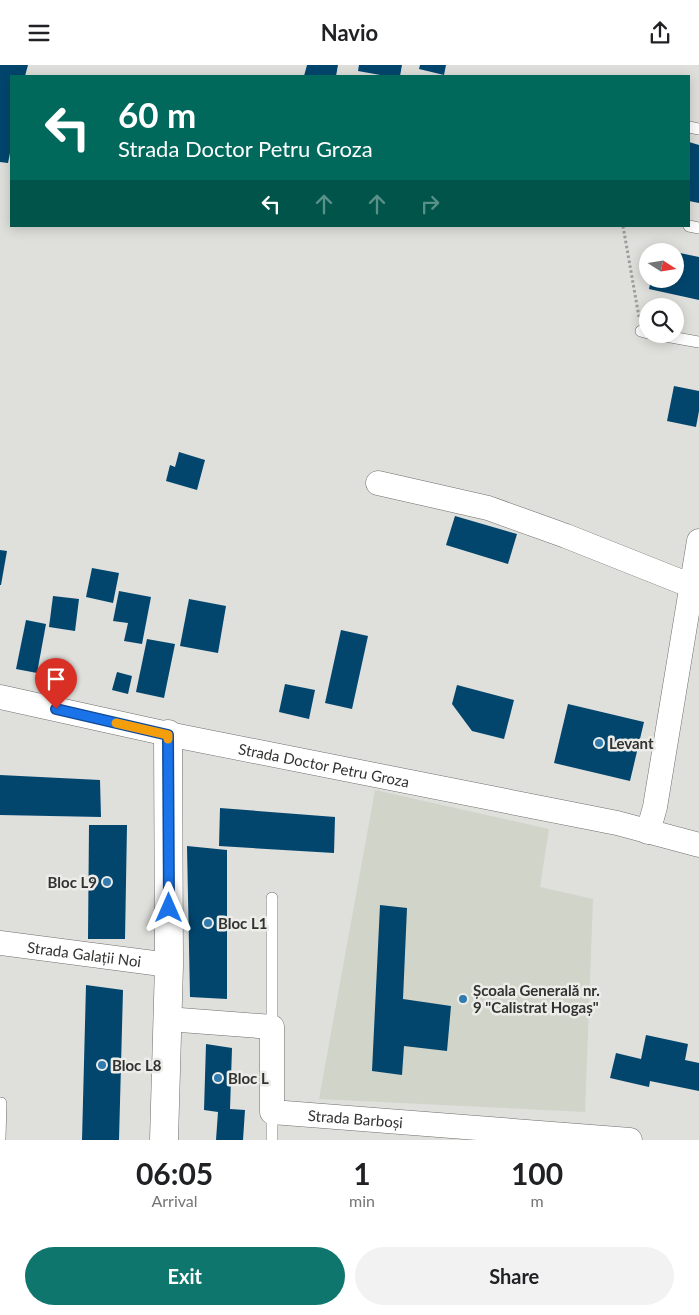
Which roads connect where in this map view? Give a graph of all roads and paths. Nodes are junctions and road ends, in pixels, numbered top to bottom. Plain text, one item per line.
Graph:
1 (623, 227) edge
2 (639, 307) edge
3 (684, 339) edge
4 (699, 342) edge
5 (378, 483) dead end
6 (699, 541) edge
7 (692, 586) junction
8 (0, 697) edge
9 (168, 735) junction
10 (648, 831) junction
11 (699, 845) edge
12 (272, 898) dead end
13 (0, 943) edge
14 (169, 965) junction
15 (167, 1019) junction
16 (272, 1027) junction
17 (1, 1103) edge
18 (272, 1112) junction
19 (0, 1138) edge
20 (164, 1140) edge
21 (272, 1140) edge
22 (630, 1140) edge

1 - 2 path
3 - 4 lane
5 - 7 street
6 - 7 street
7 - 10 street
8 - 9 street, Strada Doctor Petru Groza
9 - 10 street, Strada Doctor Petru Groza
9 - 14 street
10 - 11 street, Strada Doctor Petru Groza
12 - 16 lane
13 - 14 street, Strada Galații Noi
14 - 15 street
15 - 16 street
15 - 20 street
16 - 18 street
17 - 19 lane
18 - 21 lane
18 - 22 street, Strada Barboși

